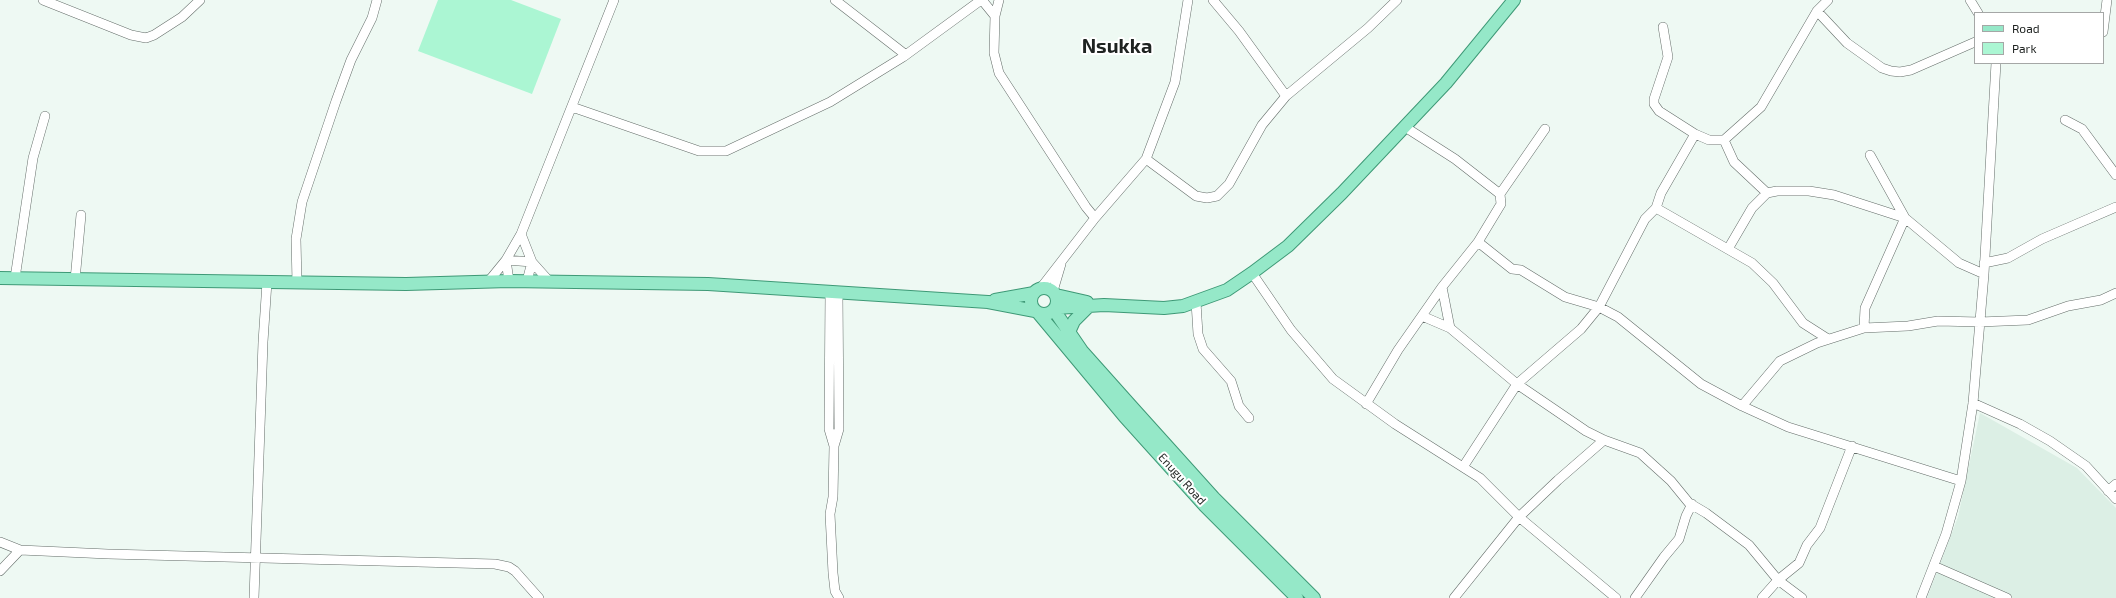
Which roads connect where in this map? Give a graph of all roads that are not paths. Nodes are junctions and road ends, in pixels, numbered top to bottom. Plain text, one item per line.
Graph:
1 (43, 0) edge
2 (200, 0) edge
3 (378, 0) edge
4 (614, 0) edge
5 (835, 0) edge
6 (982, 0) edge
7 (999, 0) edge
8 (1188, 0) edge
9 (1213, 0) edge
10 (1397, 0) edge
11 (1514, 0) edge
12 (1828, 0) edge
13 (1970, 0) edge
14 (2107, 0) edge
15 (1817, 11) junction
16 (1977, 12) edge
17 (995, 16) junction
18 (2104, 24) edge
19 (1663, 27) dead end
20 (1974, 42) edge
21 (906, 55) junction
22 (1996, 64) edge
23 (1286, 96) junction
24 (572, 107) junction
25 (45, 116) dead end
26 (2065, 120) dead end
27 (1404, 127) junction
28 (1545, 130) dead end
29 (1695, 134) junction
30 (1724, 140) junction
31 (1870, 155) dead end
32 (1146, 159) junction
33 (2116, 175) edge
34 (1767, 193) junction
35 (1500, 194) junction
36 (2116, 207) edge
37 (1656, 208) junction
38 (81, 215) dead end
39 (1095, 218) junction
40 (1905, 218) junction
41 (521, 234) junction
42 (1478, 242) junction
43 (1728, 249) junction
44 (506, 260) junction
45 (532, 262) junction
46 (1984, 263) junction
47 (1061, 264) junction
48 (1252, 273) junction
49 (1984, 274) junction
50 (0, 278) edge
51 (15, 278) junction
52 (75, 280) junction
53 (509, 281) junction
54 (527, 281) junction
55 (549, 281) junction
56 (267, 282) junction
57 (488, 282) junction
58 (297, 283) junction
59 (1442, 287) junction
60 (1037, 291) junction
61 (834, 292) junction
62 (1054, 293) junction
63 (2116, 293) edge
64 (988, 302) junction
65 (1196, 302) junction
66 (1104, 305) junction
67 (1089, 306) junction
68 (1599, 307) junction
69 (1055, 309) junction
70 (1037, 312) junction
71 (1422, 316) junction
72 (1980, 322) junction
73 (1450, 328) junction
74 (1864, 328) junction
75 (1069, 332) junction
76 (1828, 339) junction
77 (1517, 384) junction
78 (1973, 403) junction
79 (1366, 404) junction
80 (1742, 406) junction
81 (1249, 418) dead end
82 (1604, 440) junction
83 (1852, 446) junction
84 (1463, 467) junction
85 (1961, 481) junction
86 (2116, 484) edge
87 (2108, 492) junction
88 (2116, 499) edge
89 (1692, 504) junction
90 (1519, 517) junction
91 (0, 542) edge
92 (20, 550) junction
93 (256, 558) junction
94 (1934, 566) junction
95 (0, 570) edge
96 (1778, 580) junction
97 (254, 598) edge
98 (539, 598) edge
99 (839, 598) edge
100 (1297, 598) edge
101 (1314, 598) edge
102 (1454, 598) edge
103 (1616, 598) edge
104 (1635, 598) edge
105 (1762, 598) edge
106 (1802, 598) edge
107 (1921, 598) edge
108 (2007, 598) edge

1 - 2 street
3 - 58 street
4 - 24 street
5 - 21 street
6 - 17 street
6 - 21 street
7 - 17 street
8 - 32 street
9 - 23 street
10 - 23 street
11 - 27 main road
12 - 15 street
13 - 16 street
14 - 18 street
15 - 20 street
15 - 30 street
17 - 39 street
19 - 29 street
21 - 24 street
22 - 46 street
23 - 32 street
24 - 41 street
25 - 51 street
26 - 33 street
27 - 35 street
27 - 48 main road
28 - 35 street
29 - 30 street
29 - 37 street
30 - 34 street
31 - 40 street
32 - 39 street
34 - 40 street
34 - 43 street
35 - 42 street
36 - 46 street
37 - 43 street
37 - 68 street
38 - 52 street
39 - 47 street
40 - 49 street
40 - 74 street
41 - 44 street
41 - 45 street
42 - 59 street
42 - 68 street
43 - 76 street
44 - 45 street
44 - 53 street
44 - 57 street
45 - 54 street
45 - 55 street
46 - 49 street
47 - 60 street
47 - 62 street
48 - 65 main road
48 - 79 street
49 - 72 street
50 - 51 main road
51 - 52 main road
52 - 56 main road
53 - 54 main road
53 - 57 main road
54 - 55 main road
55 - 61 main road
56 - 58 main road
56 - 93 street
57 - 58 main road
59 - 71 street
59 - 73 street
60 - 62 main road
60 - 64 main road
60 - 70 main road
61 - 64 main road
61 - 99 street
62 - 66 main road
62 - 69 main road
63 - 72 street
64 - 70 main road
65 - 66 main road
65 - 81 street
66 - 67 main road
67 - 69 main road
67 - 75 main road
68 - 77 street
68 - 80 street
69 - 70 main road
69 - 75 main road
70 - 100 main road, Enugu Road
71 - 73 street
71 - 79 street
72 - 74 street
72 - 78 street
73 - 77 street
74 - 76 street
75 - 101 main road
76 - 80 street
77 - 82 street
77 - 84 street
78 - 85 street
78 - 87 street
79 - 84 street
80 - 83 street
82 - 89 street
82 - 90 street
83 - 85 street
83 - 96 street
84 - 90 street
85 - 94 street
86 - 87 street
87 - 88 street
89 - 96 street
89 - 104 street
90 - 102 street
90 - 103 street
91 - 92 street
92 - 93 street
92 - 95 street
93 - 97 street
93 - 98 street
94 - 107 street
94 - 108 street
96 - 105 street
96 - 106 street

